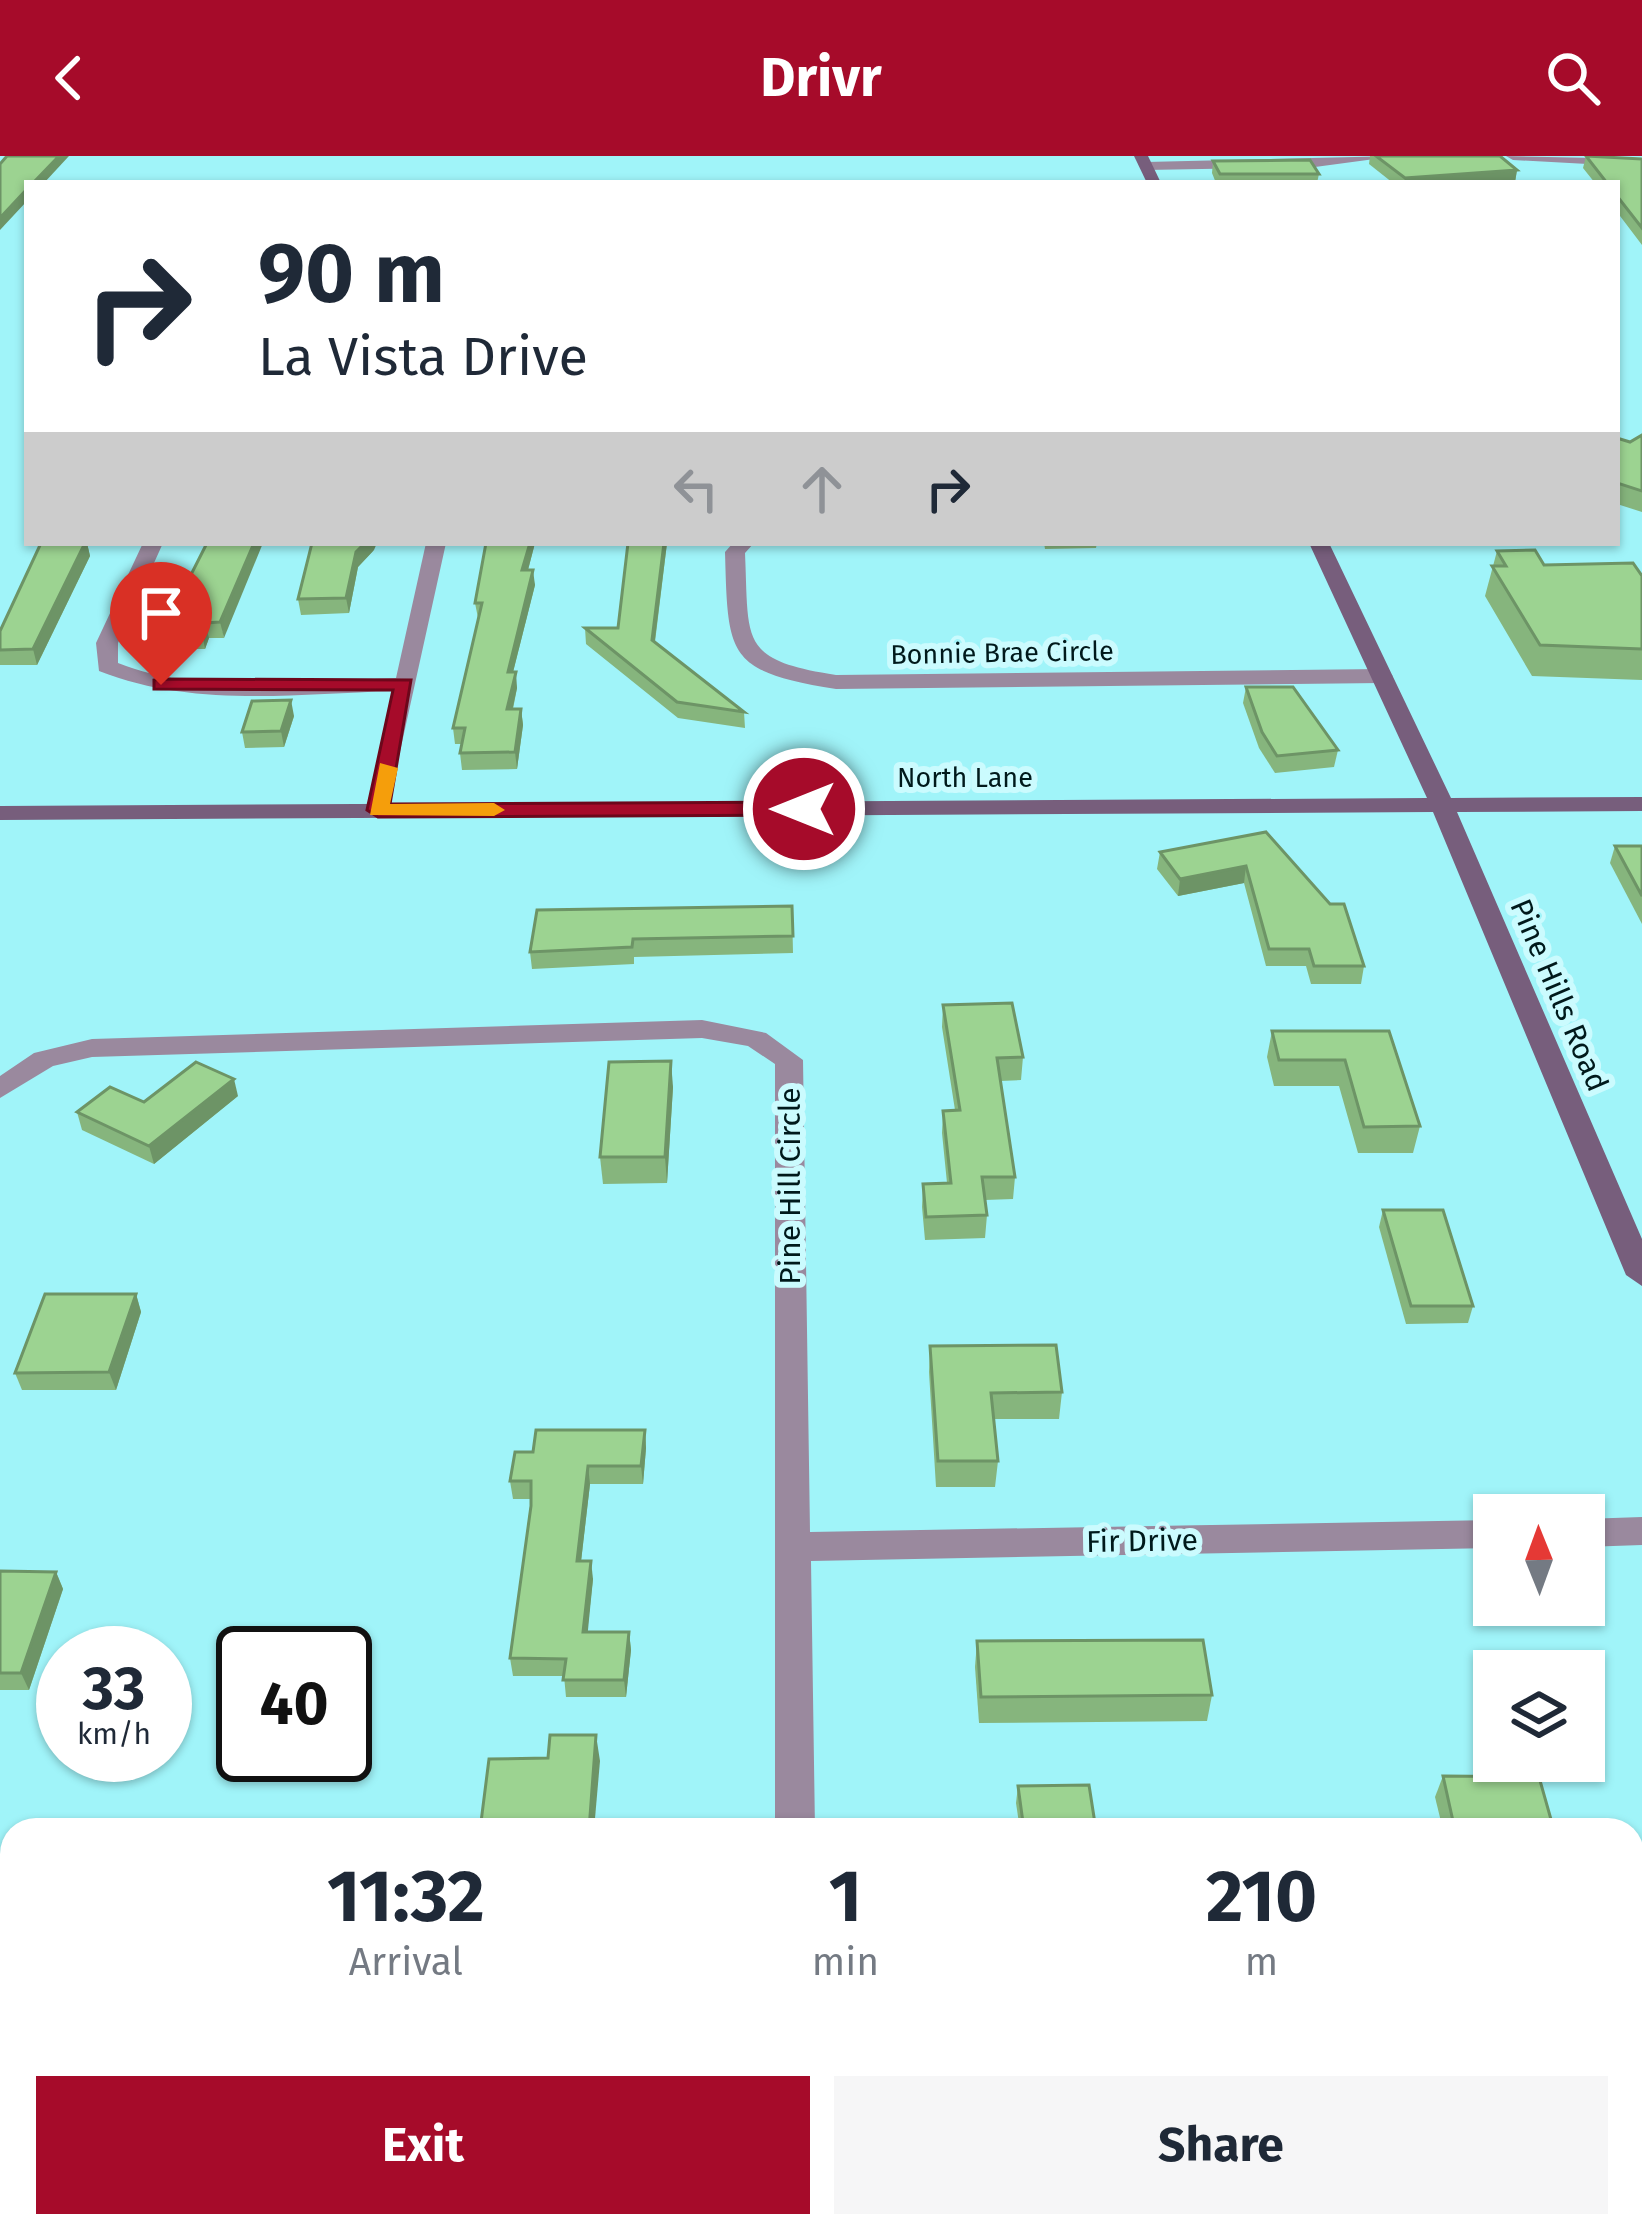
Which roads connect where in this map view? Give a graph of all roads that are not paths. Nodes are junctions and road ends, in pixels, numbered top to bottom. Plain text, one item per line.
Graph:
1 (1390, 156) edge
2 (1513, 156) edge
3 (1144, 161) edge
4 (1642, 163) edge
5 (152, 546) edge
6 (435, 546) edge
7 (740, 546) edge
8 (1320, 546) edge
9 (1382, 676) junction
10 (404, 684) junction
11 (1642, 804) edge
12 (1443, 807) junction
13 (378, 810) junction
14 (0, 813) edge
15 (0, 1089) edge
16 (1642, 1275) edge
17 (1642, 1532) edge
18 (1605, 1533) edge
19 (1473, 1534) edge
20 (790, 1547) junction
21 (795, 1818) edge

1 - 3 street
2 - 4 street
5 - 10 street
6 - 10 street
7 - 9 street, Bonnie Brae Circle
8 - 9 street, Pine Hills Road
9 - 12 street, Pine Hills Road
10 - 13 street
11 - 12 street, North Lane
12 - 13 street, North Lane
12 - 16 street, Pine Hills Road
13 - 14 street, North Lane
15 - 20 street, Pine Hill Circle
17 - 18 street
19 - 20 street, Fir Drive
20 - 21 street, Pine Hill Circle

